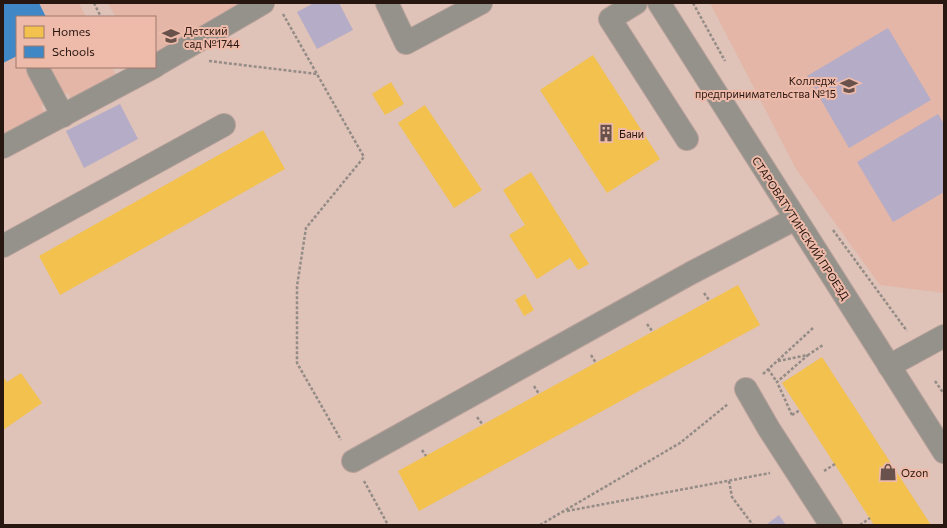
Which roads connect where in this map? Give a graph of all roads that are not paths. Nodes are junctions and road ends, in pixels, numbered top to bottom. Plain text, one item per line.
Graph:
1 (386, 3) edge
2 (481, 3) edge
3 (636, 3) edge
4 (659, 3) edge
5 (272, 6) edge
6 (160, 64) edge
7 (153, 68) edge
8 (38, 69) dead end
9 (63, 116) junction
10 (224, 125) dead end
11 (688, 139) dead end
12 (3, 147) edge
13 (795, 220) junction
14 (3, 246) edge
15 (944, 336) edge
16 (889, 366) junction
17 (746, 389) road end
18 (944, 452) edge
19 (353, 461) road end
20 (831, 525) edge

1 - 2 street
3 - 11 street
4 - 13 street, СТАРОВАТУТИНСКИЙ ПРОЕЗД
5 - 6 street
7 - 9 street
8 - 9 street
9 - 12 street
10 - 14 street
13 - 16 street, СТАРОВАТУТИНСКИЙ ПРОЕЗД
13 - 19 street
15 - 16 street
16 - 18 street, СТАРОВАТУТИНСКИЙ ПРОЕЗД
17 - 20 street

